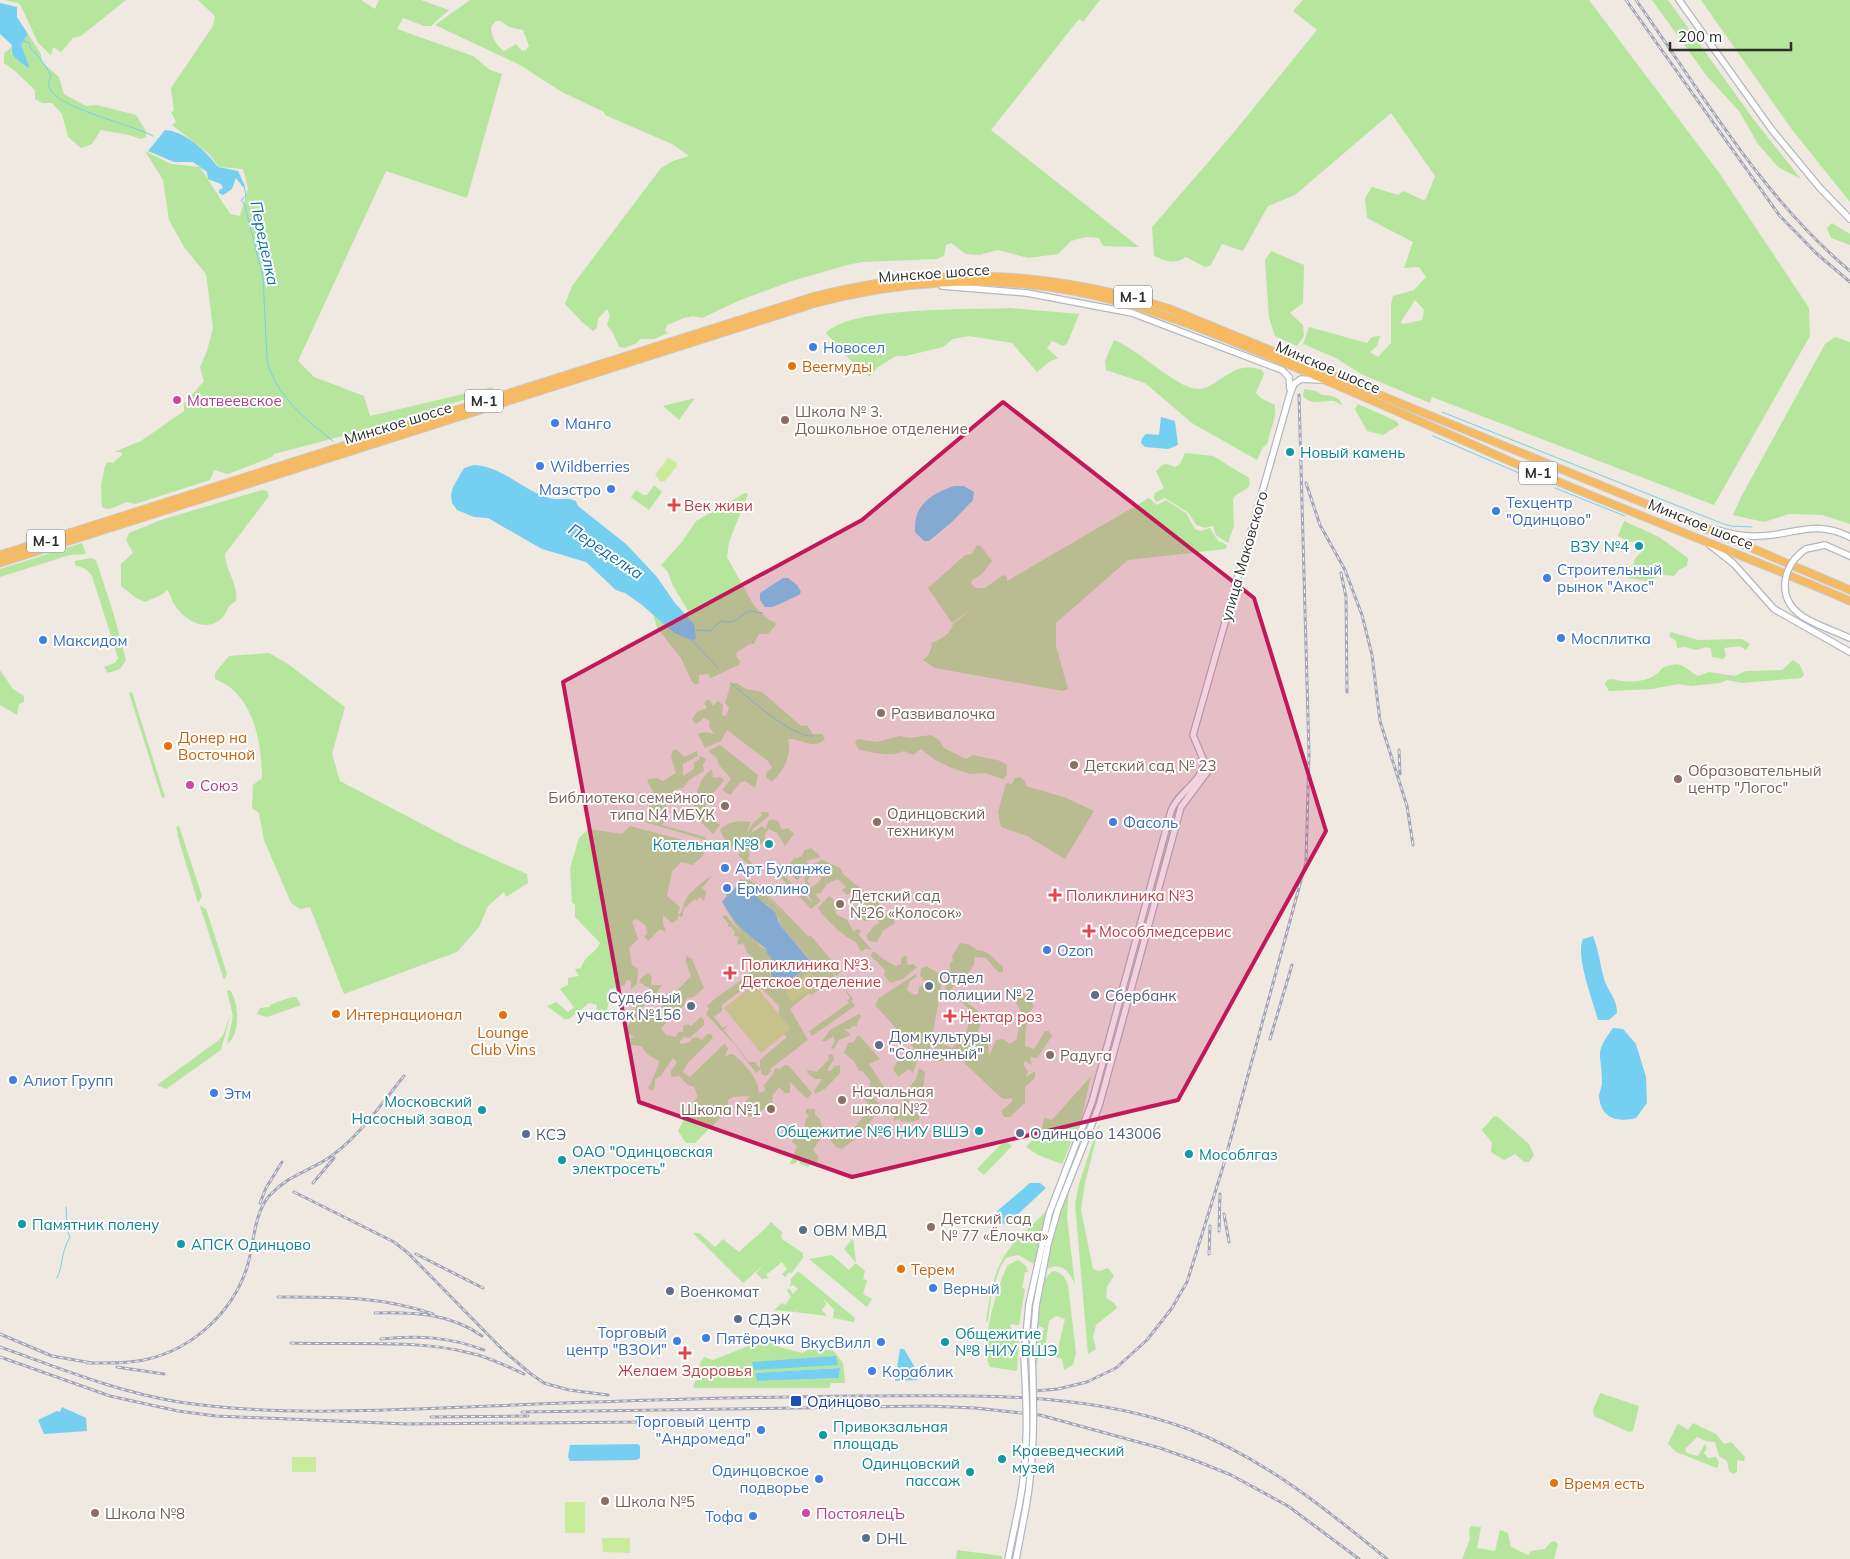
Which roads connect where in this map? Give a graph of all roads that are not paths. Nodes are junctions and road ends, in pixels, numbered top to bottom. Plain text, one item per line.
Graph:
1 (1679, 0) edge
2 (1850, 219) edge
3 (929, 285) junction
4 (1331, 382) junction
5 (1290, 394) junction
6 (158, 510) junction
7 (1700, 526) junction
8 (1687, 532) junction
9 (1850, 537) edge
10 (0, 555) edge
11 (1850, 556) edge
12 (0, 563) edge
13 (1850, 590) edge
14 (1850, 600) edge
15 (1850, 638) edge
16 (1850, 652) edge
17 (1204, 764) junction
18 (1037, 1281) junction
19 (1022, 1507) junction
20 (1008, 1559) edge
21 (1016, 1559) edge

1 - 2 main road
3 - 4 highway, Минское шоссе / М-1
3 - 5 main road
3 - 6 highway, Минское шоссе / М-1
4 - 5 main road
4 - 8 highway, Минское шоссе / М-1
5 - 17 main road, улица Маковского
6 - 7 highway, Минское шоссе / М-1
6 - 10 highway, Минское шоссе / М-1
6 - 12 highway, Минское шоссе / М-1
7 - 9 main road
7 - 13 highway, Минское шоссе / М-1
8 - 14 highway, Минское шоссе / М-1
8 - 16 main road
11 - 15 main road, bridge
17 - 18 main road
17 - 18 main road, улица Маковского
18 - 19 main road, bridge
18 - 19 main road, bridge
19 - 20 main road
19 - 21 main road

